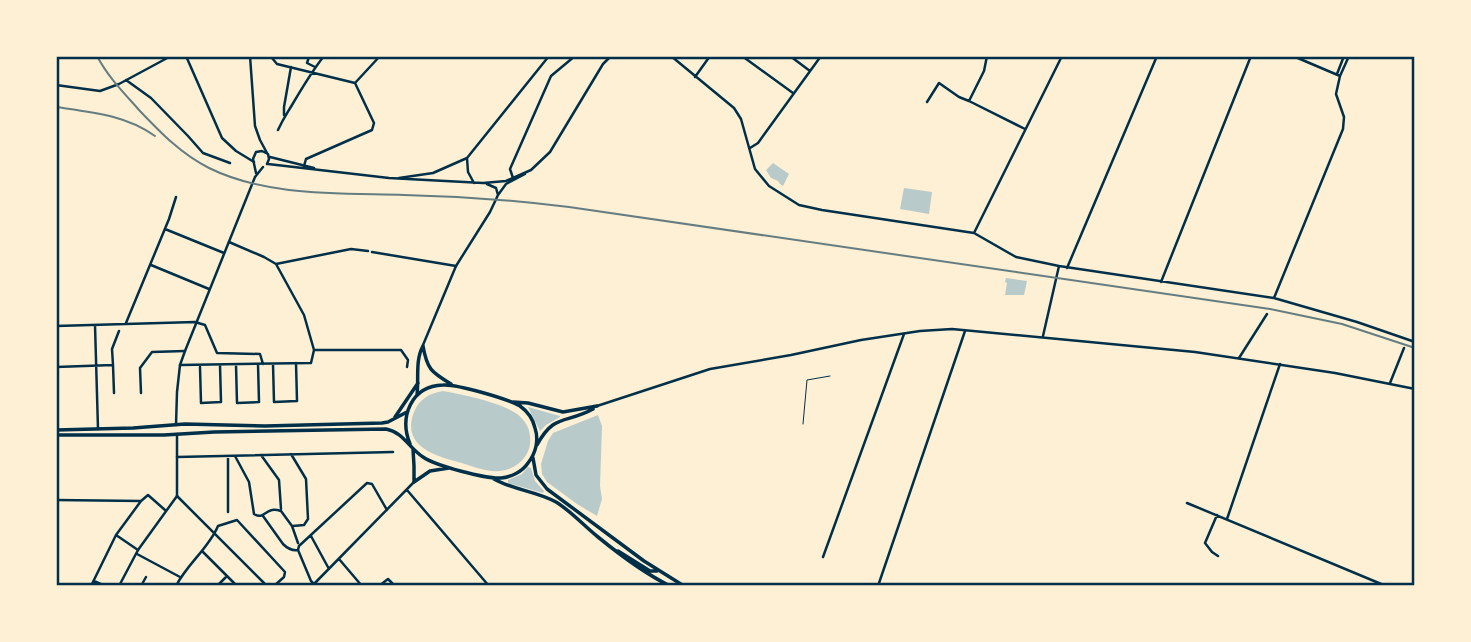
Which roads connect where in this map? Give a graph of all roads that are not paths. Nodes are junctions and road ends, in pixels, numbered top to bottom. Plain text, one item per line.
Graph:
1 (171, 56) edge
2 (186, 56) edge
3 (250, 56) edge
4 (272, 56) edge
5 (324, 56) edge
6 (380, 56) edge
7 (550, 56) edge
8 (575, 56) edge
9 (611, 56) edge
10 (671, 56) edge
11 (710, 56) edge
12 (741, 56) edge
13 (790, 56) edge
14 (821, 56) edge
15 (987, 56) edge
16 (1062, 56) edge
17 (1157, 56) edge
18 (1251, 56) edge
19 (1293, 56) edge
20 (1347, 56) edge
21 (309, 57) edge
22 (291, 67) junction
23 (315, 67) junction
24 (810, 71) junction
25 (311, 72) junction
26 (1339, 75) junction
27 (695, 76) junction
28 (126, 80) junction
29 (355, 83) junction
30 (56, 85) edge
31 (793, 94) junction
32 (970, 101) junction
33 (927, 102) dead end
34 (284, 115) junction
35 (1026, 129) junction
36 (278, 131) dead end
37 (260, 140) junction
38 (750, 148) junction
39 (257, 153) junction
40 (268, 155) junction
41 (245, 156) junction
42 (467, 158) junction
43 (230, 163) dead end
44 (254, 163) junction
45 (268, 164) junction
46 (304, 166) junction
47 (263, 167) junction
48 (531, 170) junction
49 (324, 171) junction
50 (255, 176) junction
51 (389, 178) junction
52 (513, 178) junction
53 (474, 183) junction
54 (483, 183) junction
55 (498, 195) junction
56 (176, 197) dead end
57 (165, 229) junction
58 (974, 233) junction
59 (228, 242) junction
60 (224, 253) junction
61 (276, 264) junction
62 (151, 265) junction
63 (456, 266) junction
64 (1059, 266) junction
65 (1067, 268) junction
66 (1161, 282) junction
67 (209, 289) junction
68 (1274, 298) junction
69 (1266, 314) dead end
70 (195, 322) junction
71 (126, 323) junction
72 (95, 325) junction
73 (56, 326) edge
74 (966, 329) junction
75 (119, 331) dead end
76 (904, 334) junction
77 (1043, 337) junction
78 (1415, 342) edge
79 (423, 345) junction
80 (1404, 348) dead end
81 (314, 350) junction
82 (185, 351) junction
83 (1239, 358) junction
84 (273, 363) junction
85 (296, 363) junction
86 (236, 364) junction
87 (260, 364) junction
88 (1280, 364) junction
89 (113, 365) junction
90 (180, 365) junction
91 (200, 365) junction
92 (220, 365) junction
93 (96, 366) junction
94 (56, 367) edge
95 (407, 367) dead end
96 (830, 376) dead end
97 (419, 382) junction
98 (1390, 383) junction
99 (453, 385) junction
100 (1415, 389) edge
101 (114, 393) dead end
102 (141, 393) dead end
103 (417, 395) junction
104 (511, 401) junction
105 (597, 407) junction
106 (407, 412) junction
107 (394, 419) junction
108 (803, 424) dead end
109 (176, 425) junction
110 (98, 429) junction
111 (56, 430) edge
112 (177, 434) junction
113 (56, 435) edge
114 (411, 445) junction
115 (536, 447) junction
116 (393, 452) dead end
117 (291, 454) junction
118 (261, 455) junction
119 (228, 456) junction
120 (235, 456) junction
121 (533, 456) junction
122 (177, 457) junction
123 (452, 468) junction
124 (492, 478) junction
125 (414, 482) junction
126 (407, 490) junction
127 (177, 496) junction
128 (56, 500) edge
129 (141, 501) junction
130 (1187, 503) dead end
131 (165, 510) junction
132 (387, 510) junction
133 (281, 511) junction
134 (228, 512) dead end
135 (1217, 515) junction
136 (263, 516) junction
137 (1227, 519) junction
138 (292, 526) junction
139 (215, 534) junction
140 (117, 536) junction
141 (311, 536) junction
142 (298, 543) dead end
143 (202, 550) junction
144 (298, 550) junction
145 (616, 551) junction
146 (137, 552) junction
147 (1218, 556) dead end
148 (823, 557) dead end
149 (339, 559) junction
150 (329, 569) junction
151 (659, 571) junction
152 (227, 576) junction
153 (146, 577) dead end
154 (180, 577) junction
155 (94, 581) junction
156 (313, 585) edge
157 (91, 586) edge
158 (105, 586) edge
159 (119, 586) edge
160 (141, 586) edge
161 (176, 586) edge
162 (217, 586) edge
163 (237, 586) edge
164 (267, 586) edge
165 (274, 586) edge
166 (362, 586) edge
167 (379, 586) edge
168 (395, 586) edge
169 (489, 586) edge
170 (670, 586) edge
171 (684, 586) edge
172 (878, 586) edge
173 (1386, 586) edge

1 - 28 street
2 - 41 street
3 - 37 street
4 - 22 street
5 - 23 street
6 - 29 street
7 - 42 street
8 - 52 street
9 - 48 street
10 - 27 street
11 - 27 street
12 - 31 street
13 - 24 street
14 - 24 street
15 - 32 street
16 - 35 street
17 - 65 street
18 - 66 street
19 - 26 street
20 - 26 street
21 - 23 street
22 - 25 street
22 - 34 street
23 - 25 street
24 - 31 street
25 - 29 street
25 - 34 street
26 - 68 street
27 - 38 street
28 - 30 street
28 - 43 street
29 - 46 street
31 - 38 street
32 - 33 street
32 - 35 street
34 - 36 street
35 - 58 street
37 - 39 street
37 - 40 street
38 - 58 street
39 - 40 street
39 - 41 street
39 - 44 street
40 - 45 street
40 - 46 street
41 - 44 street
42 - 51 street
42 - 53 street
44 - 47 street
44 - 50 street
45 - 47 street
45 - 49 street
46 - 49 street
47 - 50 street
48 - 52 street
48 - 55 street
49 - 51 street
50 - 59 street
51 - 53 street
52 - 54 street
53 - 54 street
54 - 55 street
55 - 63 street
56 - 57 street
57 - 60 street
57 - 62 street
58 - 64 street
59 - 60 street
59 - 61 street
60 - 67 street
61 - 63 street
61 - 81 street
62 - 67 street
62 - 71 street
63 - 79 street
64 - 65 street
64 - 77 street
65 - 66 street
66 - 68 street
67 - 70 street
68 - 78 street
69 - 83 street
70 - 71 street
70 - 82 street
70 - 87 street
71 - 72 street
72 - 73 street
72 - 93 street
74 - 76 street
74 - 77 street
74 - 172 street
75 - 89 street
76 - 105 street
76 - 148 street
77 - 83 street
79 - 97 main road
79 - 99 main road
80 - 98 street
81 - 85 street
81 - 95 street
82 - 90 street
82 - 102 street
83 - 88 street
84 - 85 street
84 - 85 street
84 - 87 street
86 - 87 street
86 - 87 street
86 - 92 street
88 - 98 street
88 - 137 street
89 - 93 street
89 - 101 street
90 - 91 street
90 - 109 street
91 - 92 street
91 - 92 street
93 - 94 street
93 - 110 street
96 - 108 lane
97 - 103 main road
97 - 107 main road
98 - 100 street
99 - 103 main road
99 - 104 main road
103 - 106 main road
104 - 105 main road
104 - 115 main road
105 - 115 main road
106 - 107 main road
106 - 114 main road
107 - 109 main road
109 - 110 main road
109 - 112 main road
110 - 111 main road
112 - 113 main road
112 - 114 main road
112 - 122 street
114 - 123 main road
114 - 125 main road
115 - 121 main road
116 - 117 street
117 - 118 street
117 - 138 street
118 - 120 street
118 - 133 street
119 - 120 street
119 - 122 street
119 - 134 street
120 - 136 street
121 - 124 main road
121 - 151 main road
122 - 127 street
123 - 124 main road
123 - 125 main road
124 - 145 main road
125 - 126 street
126 - 132 street
126 - 169 street
127 - 131 street
127 - 139 street
128 - 129 street
129 - 131 street
129 - 140 street
130 - 135 street
131 - 146 street
132 - 141 street
132 - 149 street
133 - 136 street
133 - 138 street
135 - 137 street
135 - 147 street
136 - 144 street
137 - 173 street
138 - 142 street
139 - 143 street
139 - 164 street
139 - 165 street
140 - 146 street
140 - 155 street
141 - 144 street
141 - 150 street
143 - 152 street
143 - 154 street
144 - 156 street
145 - 151 main road
145 - 170 main road
146 - 154 street
146 - 159 street
149 - 150 street
149 - 166 street
150 - 156 street
151 - 171 main road
152 - 162 street
152 - 163 street
153 - 160 street
154 - 161 street
155 - 157 street
155 - 158 street
167 - 168 street

